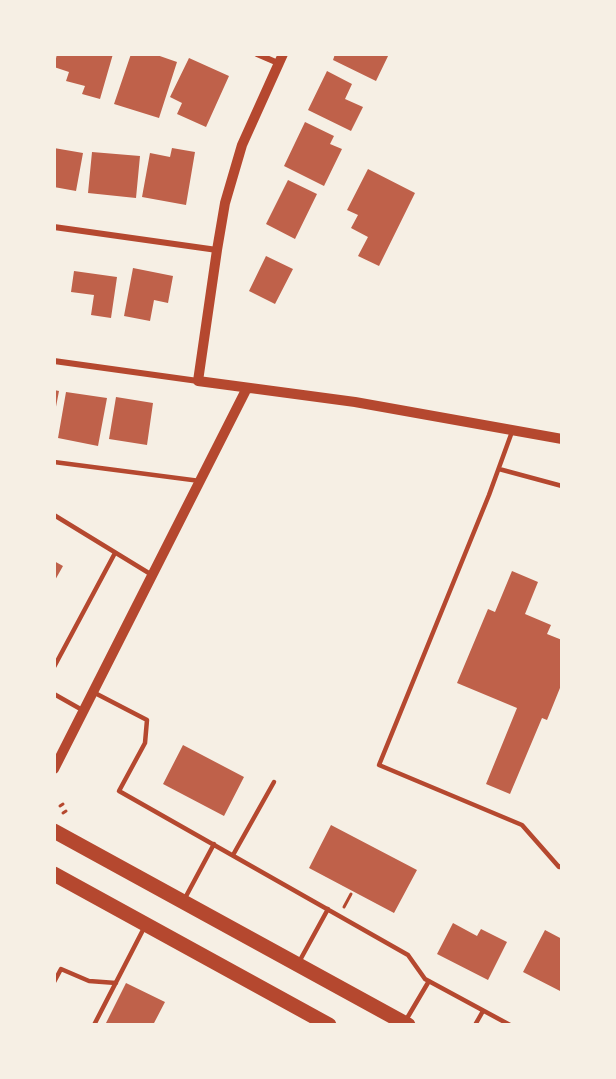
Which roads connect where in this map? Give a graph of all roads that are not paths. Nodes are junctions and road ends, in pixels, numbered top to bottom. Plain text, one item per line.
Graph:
1 (257, 54) edge
2 (280, 59) edge
3 (54, 227) edge
4 (217, 250) junction
5 (54, 361) edge
6 (198, 381) junction
7 (247, 388) junction
8 (513, 429) junction
9 (562, 438) edge
10 (54, 462) edge
11 (499, 469) junction
12 (200, 481) junction
13 (562, 486) edge
14 (54, 515) edge
15 (115, 553) junction
16 (152, 575) junction
17 (54, 667) edge
18 (93, 692) junction
19 (54, 694) edge
20 (84, 711) junction
21 (54, 769) edge
22 (274, 782) dead end
23 (54, 831) edge
24 (214, 844) junction
25 (233, 855) junction
26 (562, 866) edge
27 (54, 874) edge
28 (182, 903) junction
29 (328, 909) junction
30 (146, 925) junction
31 (297, 965) junction
32 (429, 981) junction
33 (54, 982) edge
34 (116, 983) junction
35 (483, 1011) junction
36 (406, 1024) edge
37 (94, 1025) edge
38 (329, 1025) edge
39 (475, 1025) edge
40 (510, 1025) edge

1 - 2 street
2 - 4 street
3 - 4 street
4 - 6 street
5 - 6 street
6 - 7 street
7 - 8 street
7 - 12 street
8 - 9 street
8 - 11 lane
10 - 12 lane
11 - 13 lane
11 - 26 lane
12 - 16 street
14 - 15 lane
15 - 16 lane
15 - 17 lane
16 - 18 street
18 - 20 street
18 - 24 lane
19 - 20 lane
20 - 21 street
22 - 25 lane
23 - 28 main road
24 - 25 lane
24 - 28 lane
25 - 29 lane
27 - 30 main road
28 - 31 main road
29 - 31 lane
29 - 32 lane
30 - 34 lane
30 - 38 main road
31 - 36 main road
32 - 35 lane
32 - 36 lane
33 - 34 lane
34 - 37 lane
35 - 39 lane
35 - 40 lane

